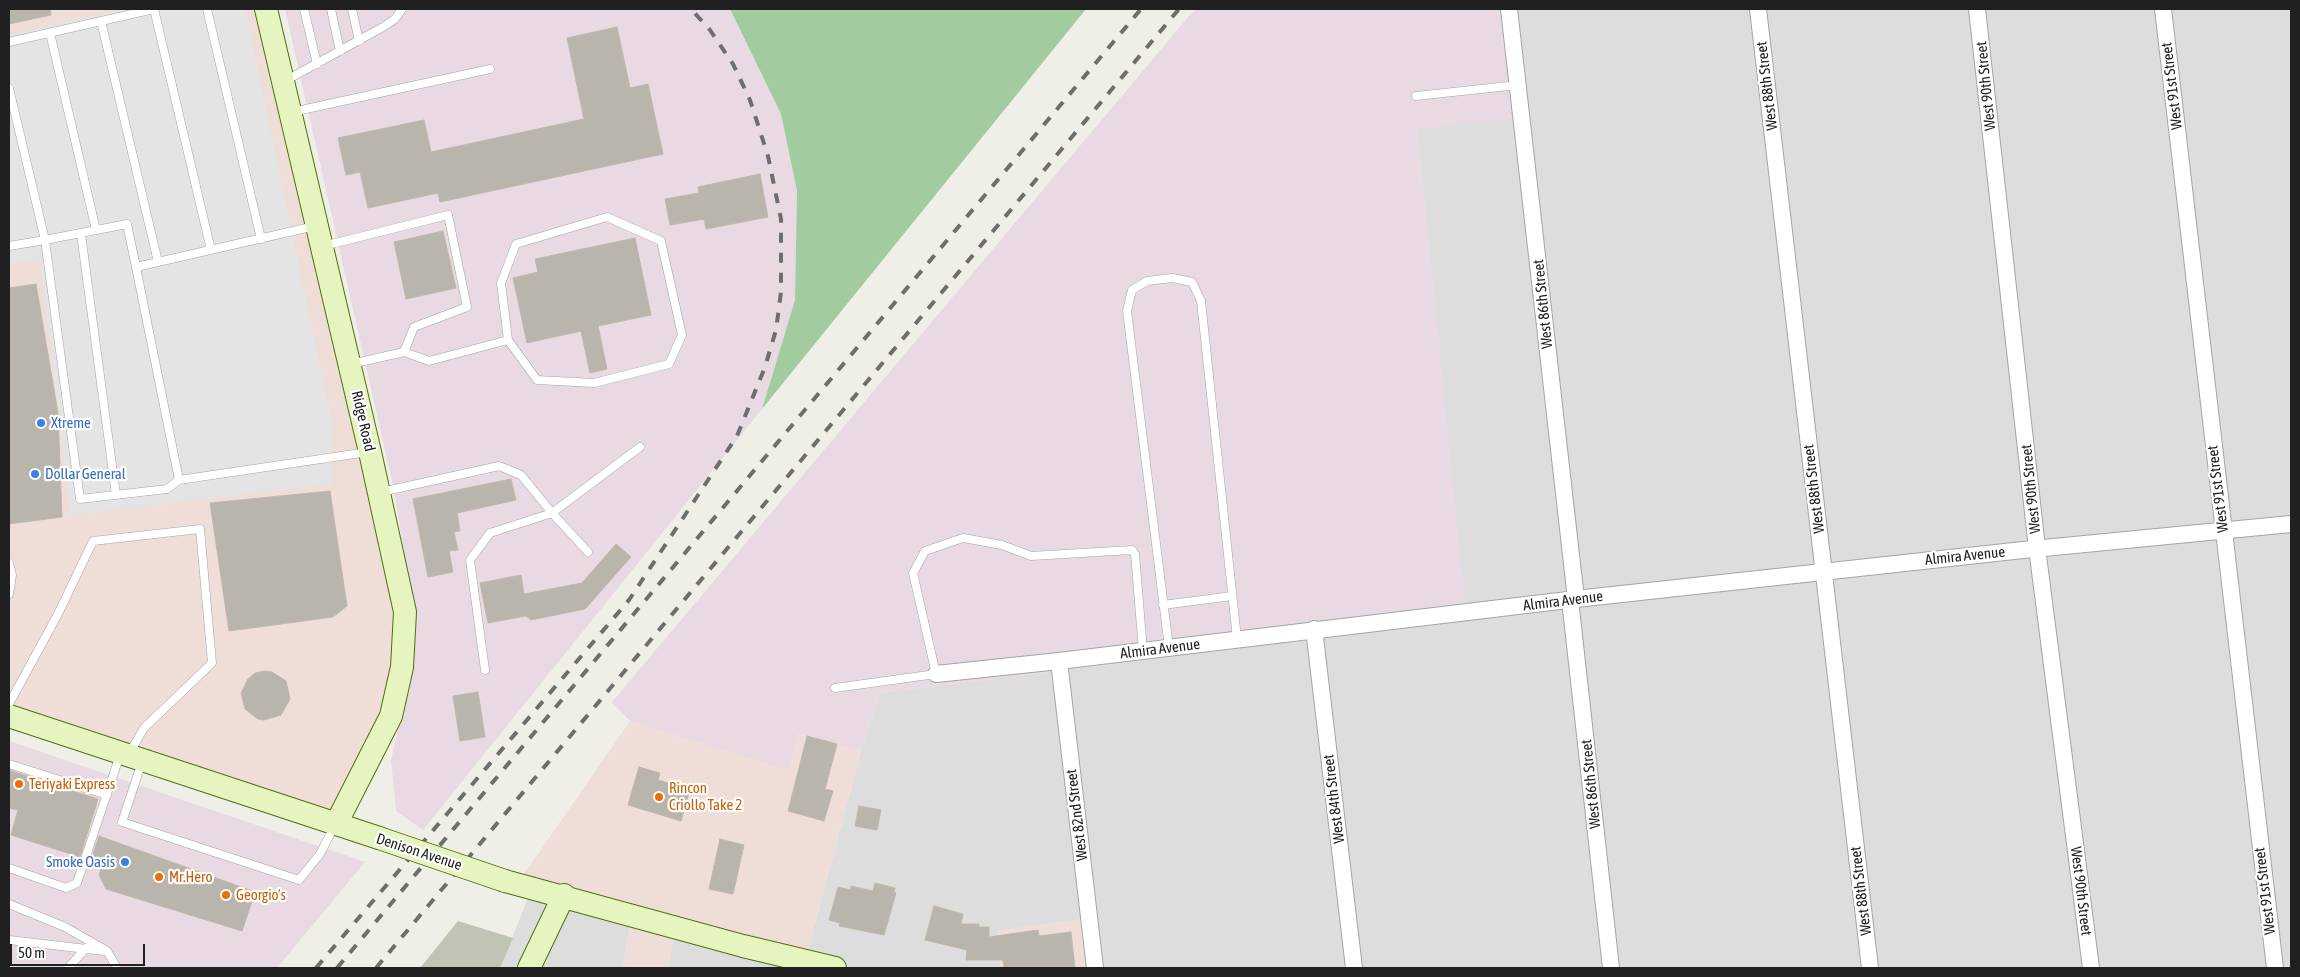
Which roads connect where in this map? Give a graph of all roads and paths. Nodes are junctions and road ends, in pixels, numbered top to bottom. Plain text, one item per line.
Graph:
1 (154, 9) edge
2 (207, 9) edge
3 (266, 9) edge
4 (304, 9) edge
5 (331, 9) edge
6 (352, 9) edge
7 (402, 9) edge
8 (1509, 9) edge
9 (1758, 9) edge
10 (1977, 9) edge
11 (2163, 9) edge
12 (101, 21) junction
13 (50, 33) junction
14 (359, 41) junction
15 (9, 42) edge
16 (340, 51) junction
17 (316, 64) junction
18 (490, 70) dead end
19 (283, 82) junction
20 (1518, 86) junction
21 (9, 88) edge
22 (1416, 96) dead end
23 (290, 113) junction
24 (96, 230) junction
25 (81, 234) junction
26 (319, 236) junction
27 (261, 239) junction
28 (45, 240) junction
29 (9, 246) edge
30 (211, 250) junction
31 (158, 262) junction
32 (136, 267) junction
33 (508, 340) junction
34 (404, 352) junction
35 (349, 364) junction
36 (640, 447) dead end
37 (370, 452) junction
38 (179, 480) junction
39 (379, 493) junction
40 (116, 495) junction
41 (552, 513) junction
42 (2291, 524) edge
43 (2223, 531) junction
44 (2037, 548) junction
45 (588, 552) dead end
46 (9, 563) edge
47 (1824, 572) junction
48 (9, 594) edge
49 (1232, 596) junction
50 (1573, 599) junction
51 (1163, 604) junction
52 (1314, 629) junction
53 (1236, 639) junction
54 (1169, 648) junction
55 (1143, 651) junction
56 (1059, 661) junction
57 (486, 670) dead end
58 (936, 674) junction
59 (835, 688) dead end
60 (9, 704) edge
61 (9, 716) edge
62 (131, 756) junction
63 (9, 764) edge
64 (107, 795) junction
65 (336, 824) junction
66 (9, 868) edge
67 (564, 895) junction
68 (9, 904) edge
69 (10, 942) edge
70 (86, 948) junction
71 (106, 951) junction
72 (68, 968) edge
73 (116, 968) edge
74 (529, 968) edge
75 (835, 968) edge
76 (1095, 968) edge
77 (1354, 968) edge
78 (1612, 968) edge
79 (1870, 968) edge
80 (2090, 968) edge
81 (2275, 968) edge

1 - 12 lane
1 - 30 lane
2 - 27 lane
3 - 19 main road, Ridge Road
4 - 17 lane
5 - 16 lane
6 - 14 lane
7 - 14 lane
8 - 20 street, West 86th Street
9 - 47 street, West 88th Street
10 - 44 street, West 90th Street
11 - 43 street, West 91st Street
12 - 13 lane
12 - 31 lane
13 - 15 lane
13 - 24 lane
14 - 16 lane
16 - 17 lane
17 - 19 lane
18 - 23 lane
19 - 23 main road, Ridge Road
20 - 22 lane
20 - 50 street, West 86th Street
21 - 28 lane
23 - 26 main road, Ridge Road
24 - 25 lane
24 - 32 lane
25 - 28 lane
25 - 40 lane
26 - 27 lane
26 - 34 lane
26 - 35 main road, Ridge Road
27 - 30 lane
28 - 29 lane
28 - 40 lane
30 - 31 lane
31 - 32 lane
32 - 38 lane
33 - 33 lane
33 - 34 lane
34 - 35 lane
35 - 37 main road, Ridge Road
36 - 41 lane
37 - 38 lane
37 - 39 main road, Ridge Road
38 - 40 lane
39 - 41 lane
39 - 65 main road, Ridge Road
41 - 45 lane
41 - 57 lane
42 - 43 street, Almira Avenue
43 - 44 street, Almira Avenue
43 - 81 street, West 91st Street
44 - 47 street, Almira Avenue
44 - 80 street, West 90th Street
46 - 48 lane
47 - 50 street, Almira Avenue
47 - 79 street, West 88th Street
49 - 51 lane
49 - 51 lane
49 - 53 lane
50 - 52 street, Almira Avenue
50 - 78 street, West 86th Street
51 - 54 lane
52 - 53 street, Almira Avenue
52 - 77 street, West 84th Street
53 - 54 street, Almira Avenue
54 - 55 street, Almira Avenue
55 - 56 street, Almira Avenue
55 - 58 lane
56 - 58 street, Almira Avenue
56 - 76 street, West 82nd Street
58 - 59 lane, Almira Avenue
60 - 62 lane
61 - 62 main road, Denison Avenue
62 - 64 lane
62 - 65 main road, Denison Avenue
62 - 65 lane
63 - 64 lane
64 - 66 lane
65 - 67 main road, Denison Avenue, bridge
67 - 74 main road
67 - 75 main road, Denison Avenue
68 - 71 lane
69 - 70 lane
70 - 71 lane
70 - 72 lane
71 - 73 lane

